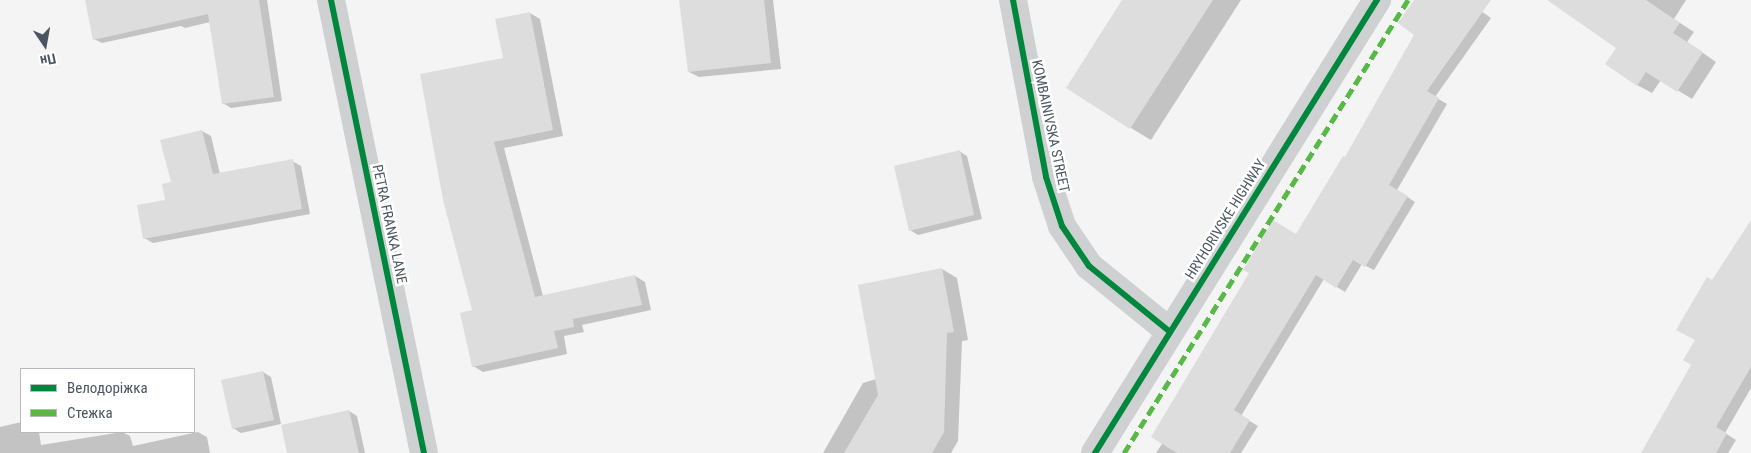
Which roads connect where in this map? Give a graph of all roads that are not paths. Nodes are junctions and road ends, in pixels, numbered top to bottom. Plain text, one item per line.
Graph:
1 (331, 0) edge
2 (1013, 0) edge
3 (1377, 0) edge
4 (1169, 331) junction
5 (424, 453) edge
6 (1095, 453) edge

1 - 5 street, PETRA FRANKA LANE
2 - 4 street, KOMBAINIVSKA STREET
3 - 4 street, HRYHORIVSKE HIGHWAY
4 - 6 street, HRYHORIVSKE HIGHWAY

